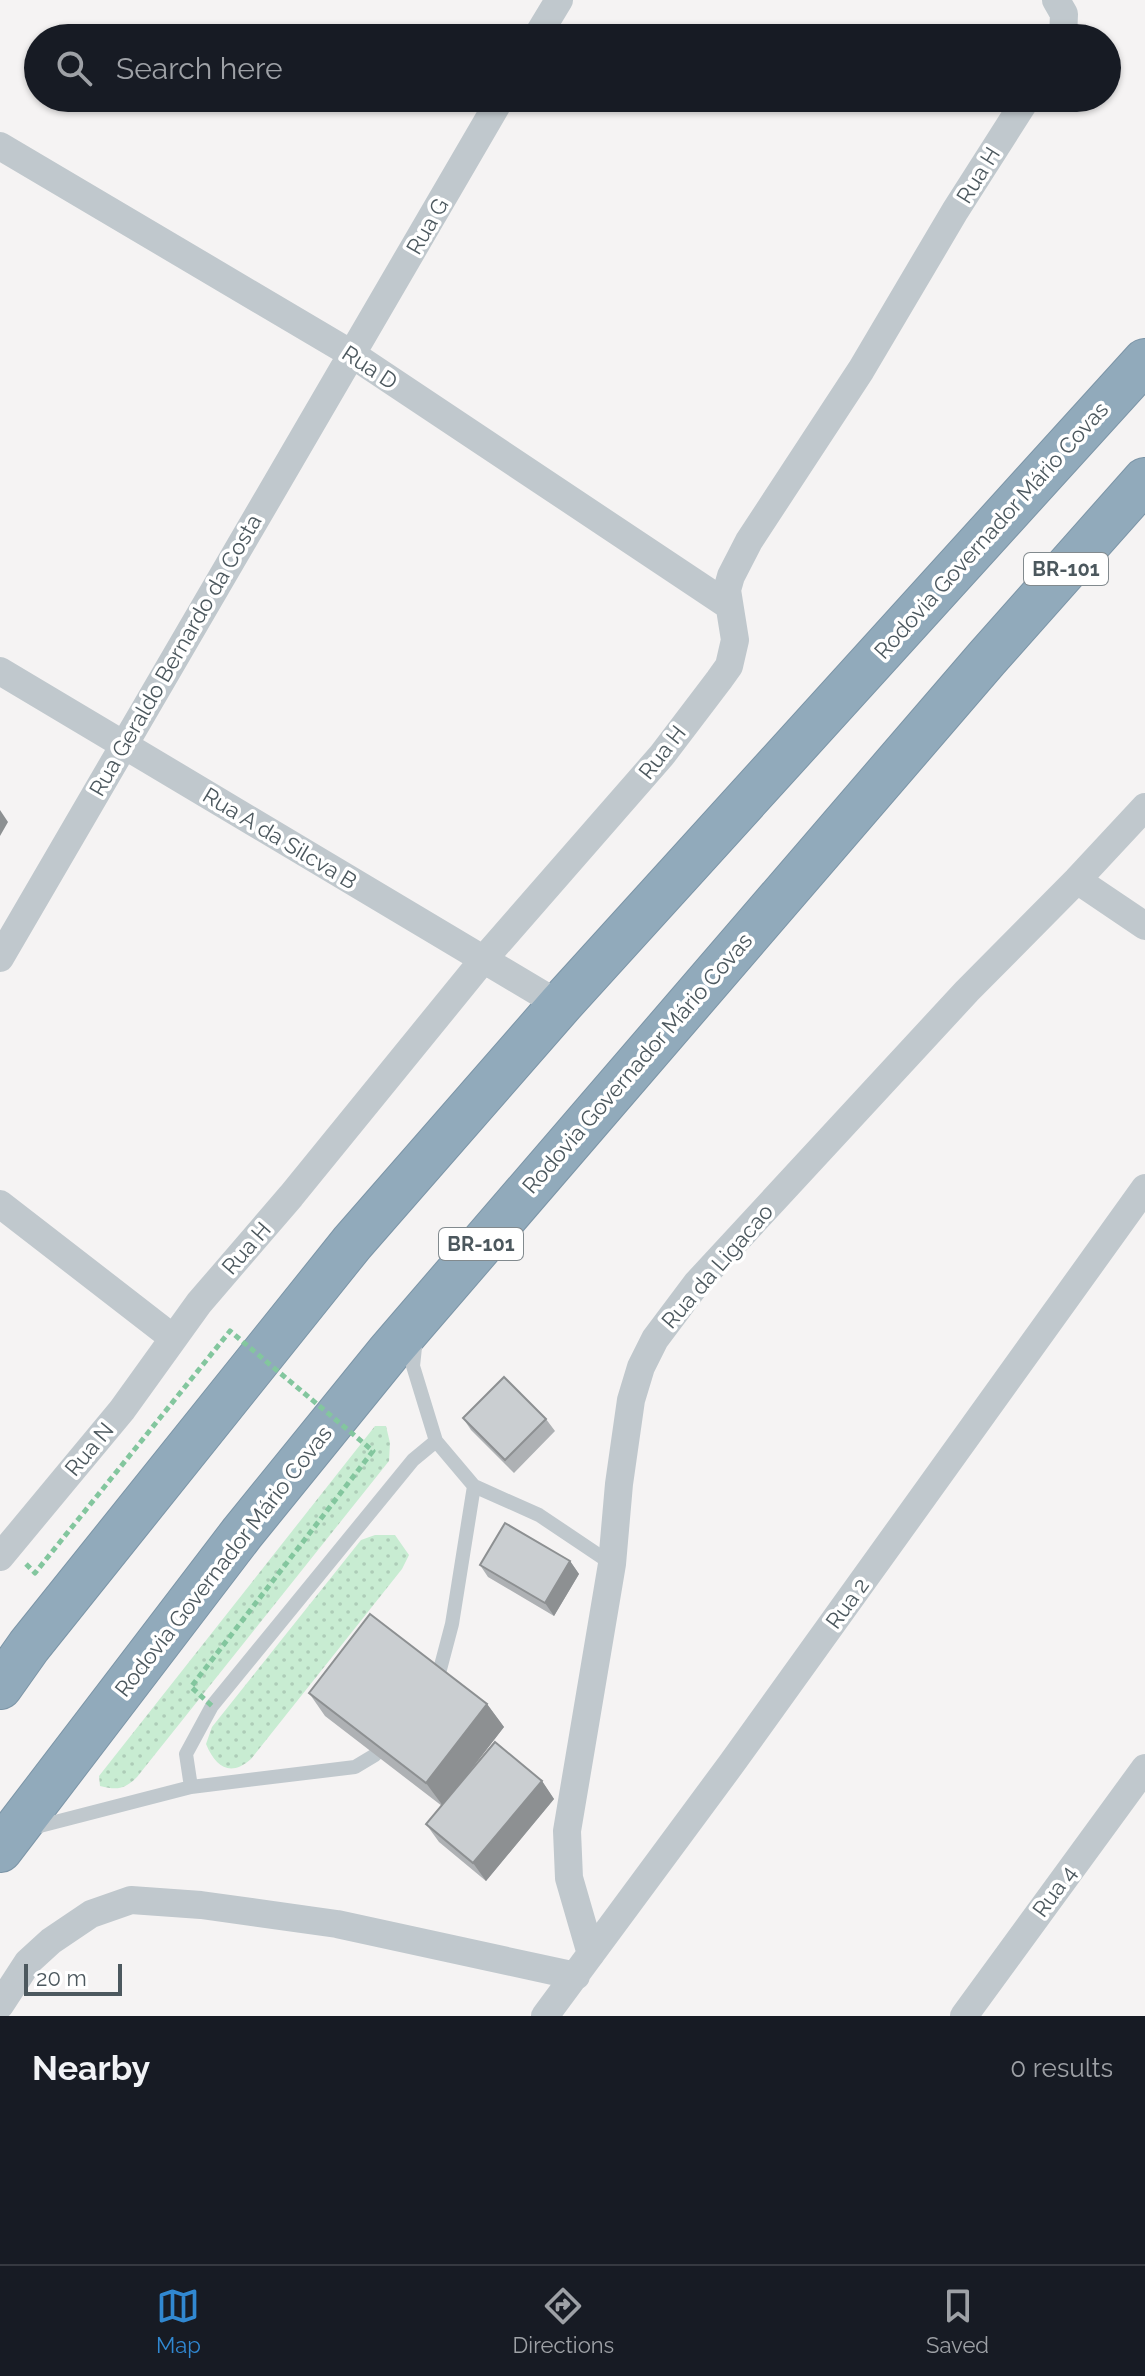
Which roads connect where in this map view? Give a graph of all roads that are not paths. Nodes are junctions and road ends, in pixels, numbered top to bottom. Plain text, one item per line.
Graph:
1 (559, 0) edge
2 (1056, 0) edge
3 (544, 24) edge
4 (1064, 24) edge
5 (493, 112) edge
6 (1018, 112) edge
7 (0, 146) edge
8 (350, 353) junction
9 (1145, 361) edge
10 (1145, 480) edge
11 (728, 605) junction
12 (0, 671) edge
13 (124, 745) junction
14 (1145, 807) edge
15 (1077, 880) junction
16 (1145, 926) edge
17 (0, 958) edge
18 (483, 960) junction
19 (560, 1005) junction
20 (1145, 1188) edge
21 (0, 1204) edge
22 (419, 1316) junction
23 (173, 1338) junction
24 (436, 1441) junction
25 (474, 1486) junction
26 (13, 1561) edge
27 (612, 1564) junction
28 (5, 1671) edge
29 (438, 1677) edge
30 (375, 1755) edge
31 (1145, 1768) edge
32 (191, 1787) junction
33 (6, 1842) edge
34 (584, 1965) junction
35 (0, 2005) edge
36 (545, 2016) edge
37 (964, 2016) edge

1 - 3 street
2 - 4 street
5 - 8 street, Rua G
6 - 11 street, Rua H
7 - 8 street, Rua D
8 - 11 street, Rua D
8 - 13 street, Rua Geraldo Bernardo da Costa
9 - 19 highway, Rodovia Governador Mário Covas
10 - 22 highway, Rodovia Governador Mário Covas / BR-101
11 - 18 street, Rua H
12 - 13 street, Rua A da Silcva B
13 - 17 street, Rua Geraldo Bernardo da Costa
13 - 18 street, Rua A da Silcva B
14 - 15 street, Rua da Ligacao
15 - 16 street
15 - 27 street, Rua da Ligacao
18 - 19 street, Rua A da Silcva B
18 - 23 street, Rua H
19 - 28 highway, Rodovia Governador Mário Covas
20 - 34 street, Rua 2
21 - 23 street
22 - 24 lane
22 - 33 highway, Rodovia Governador Mário Covas / BR-101
23 - 26 street, Rua N
24 - 25 lane
24 - 32 lane
25 - 27 lane
25 - 29 lane
27 - 34 street, Rua da Ligacao
30 - 32 lane
31 - 37 street, Rua 4
32 - 33 lane
34 - 35 street
34 - 36 street, Rua 2

